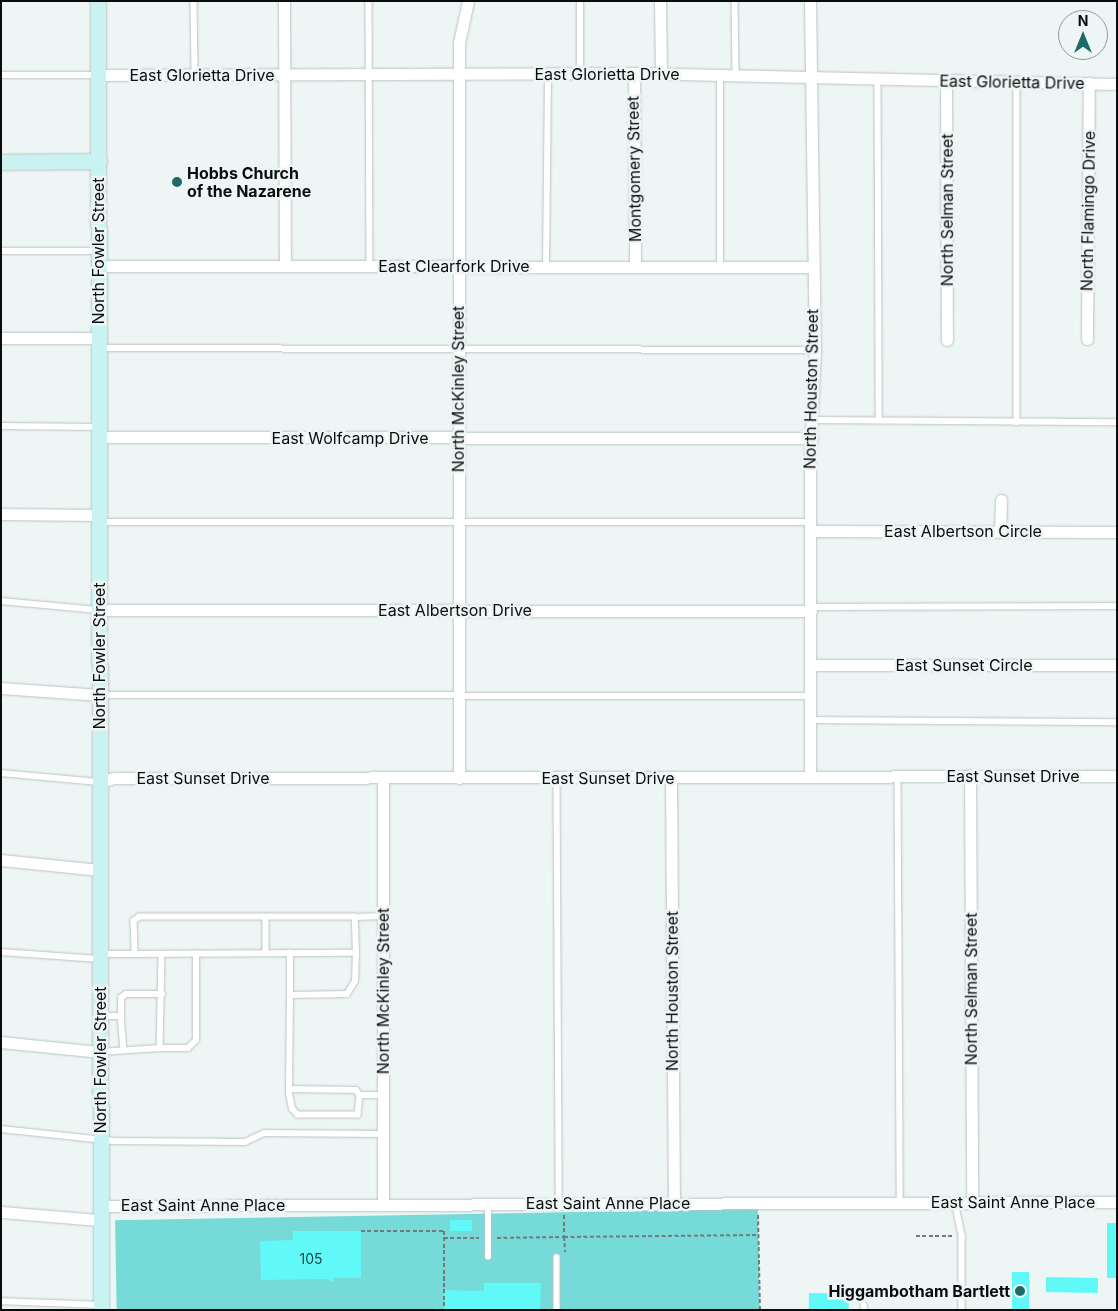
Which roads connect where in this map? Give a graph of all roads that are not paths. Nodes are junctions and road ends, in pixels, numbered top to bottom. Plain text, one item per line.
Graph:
1 (98, 1) edge
2 (194, 1) edge
3 (284, 1) edge
4 (370, 1) edge
5 (468, 1) edge
6 (580, 1) edge
7 (660, 1) edge
8 (735, 1) edge
9 (810, 1) edge
10 (634, 73) junction
11 (194, 74) junction
12 (548, 74) junction
13 (580, 74) junction
14 (661, 74) junction
15 (720, 74) junction
16 (736, 74) junction
17 (1, 75) edge
18 (98, 75) junction
19 (284, 75) junction
20 (369, 75) junction
21 (458, 75) junction
22 (810, 75) junction
23 (878, 76) junction
24 (946, 81) junction
25 (1017, 83) junction
26 (1090, 83) junction
27 (1117, 84) edge
28 (99, 161) junction
29 (1, 162) edge
30 (1, 251) edge
31 (98, 251) junction
32 (98, 266) junction
33 (285, 266) junction
34 (370, 266) junction
35 (459, 266) junction
36 (546, 266) junction
37 (635, 266) junction
38 (720, 266) junction
39 (811, 267) junction
40 (1, 338) edge
41 (1087, 339) dead end
42 (947, 340) dead end
43 (98, 343) junction
44 (815, 350) junction
45 (458, 351) junction
46 (814, 420) junction
47 (878, 420) junction
48 (1017, 422) junction
49 (1117, 422) edge
50 (1, 426) edge
51 (98, 432) junction
52 (458, 438) junction
53 (812, 438) junction
54 (1001, 500) dead end
55 (1, 514) edge
56 (98, 519) junction
57 (458, 523) junction
58 (810, 526) junction
59 (1000, 531) junction
60 (1117, 532) edge
61 (1, 601) edge
62 (1117, 606) edge
63 (811, 609) junction
64 (98, 610) junction
65 (458, 610) junction
66 (811, 665) junction
67 (1117, 665) edge
68 (1, 688) edge
69 (100, 694) junction
70 (458, 696) junction
71 (811, 696) junction
72 (810, 720) junction
73 (1117, 722) edge
74 (1, 773) edge
75 (970, 775) junction
76 (898, 776) junction
77 (1117, 776) edge
78 (810, 777) junction
79 (383, 778) junction
80 (459, 778) junction
81 (557, 778) junction
82 (671, 778) junction
83 (99, 782) junction
84 (1, 860) edge
85 (99, 870) junction
86 (384, 916) junction
87 (266, 917) junction
88 (355, 917) junction
89 (1, 952) edge
90 (356, 953) junction
91 (134, 954) junction
92 (162, 954) junction
93 (196, 954) junction
94 (266, 954) junction
95 (290, 954) junction
96 (100, 957) junction
97 (162, 994) junction
98 (290, 995) junction
99 (100, 1016) junction
100 (121, 1016) junction
101 (1, 1042) edge
102 (160, 1048) junction
103 (124, 1050) junction
104 (100, 1052) junction
105 (289, 1089) junction
106 (360, 1095) junction
107 (383, 1095) junction
108 (1, 1129) edge
109 (382, 1134) junction
110 (100, 1139) junction
111 (900, 1202) junction
112 (955, 1202) junction
113 (972, 1202) junction
114 (1117, 1202) edge
115 (674, 1203) junction
116 (383, 1204) junction
117 (488, 1204) junction
118 (561, 1208) junction
119 (1, 1212) edge
120 (99, 1213) junction
121 (488, 1257) dead end
122 (557, 1257) dead end
123 (1, 1300) edge
124 (101, 1307) edge
125 (557, 1310) edge
126 (962, 1310) edge

1 - 18 street, North Fowler Street
2 - 11 lane
3 - 19 street
4 - 20 lane
5 - 21 street, North McKinley Street
6 - 13 lane
7 - 14 street
8 - 16 lane
9 - 22 street, North Houston Street
10 - 13 street, East Glorietta Drive
10 - 14 street, East Glorietta Drive
10 - 37 street, Montgomery Street
11 - 18 street, East Glorietta Drive
11 - 19 street, East Glorietta Drive
12 - 13 street, East Glorietta Drive
12 - 21 street, East Glorietta Drive
12 - 36 lane
14 - 15 street, East Glorietta Drive
15 - 16 street, East Glorietta Drive
15 - 38 lane
16 - 22 street, East Glorietta Drive
17 - 18 lane
18 - 28 street, North Fowler Street
19 - 20 street, East Glorietta Drive
19 - 33 street
20 - 21 street, East Glorietta Drive
20 - 34 lane
21 - 35 street, North McKinley Street
22 - 23 street, East Glorietta Drive
22 - 39 street, North Houston Street
23 - 24 street, East Glorietta Drive
23 - 47 lane
24 - 25 street, East Glorietta Drive
24 - 42 street, North Selman Street
25 - 26 street, East Glorietta Drive
25 - 48 lane
26 - 27 street, East Glorietta Drive
26 - 41 street, North Flamingo Drive
28 - 29 street
28 - 31 street, North Fowler Street
30 - 31 lane
31 - 32 street, North Fowler Street
32 - 33 street, East Clearfork Drive
32 - 43 street, North Fowler Street
33 - 34 street, East Clearfork Drive
34 - 35 street, East Clearfork Drive
35 - 36 street, East Clearfork Drive
35 - 45 street, North McKinley Street
36 - 37 street, East Clearfork Drive
37 - 38 street, East Clearfork Drive
38 - 39 street, East Clearfork Drive
39 - 44 street, North Houston Street
40 - 43 street
43 - 45 lane
43 - 51 street, North Fowler Street
44 - 45 lane
44 - 46 street, North Houston Street
45 - 52 street, North McKinley Street
46 - 47 lane
46 - 53 street, North Houston Street
47 - 48 lane
48 - 49 lane
50 - 51 lane
51 - 52 street, East Wolfcamp Drive
51 - 56 street, North Fowler Street
52 - 53 street, East Wolfcamp Drive
52 - 57 street, North McKinley Street
53 - 58 street, North Houston Street
54 - 59 street
55 - 56 street
56 - 57 lane
56 - 64 street, North Fowler Street
57 - 58 lane
57 - 65 street, North McKinley Street
58 - 59 street, East Albertson Circle
58 - 63 street, North Houston Street
59 - 60 street, East Albertson Circle
61 - 64 lane
62 - 63 lane
63 - 65 street, East Albertson Drive
63 - 66 street, North Houston Street
64 - 65 street, East Albertson Drive
64 - 69 street, North Fowler Street
65 - 70 street, North McKinley Street
66 - 67 street, East Sunset Circle
66 - 71 street, North Houston Street
68 - 69 street
69 - 70 lane
69 - 83 street, North Fowler Street
70 - 71 lane
70 - 80 street, North McKinley Street
71 - 72 street, North Houston Street
72 - 73 lane
72 - 78 street, North Houston Street
74 - 83 lane
75 - 76 street, East Sunset Drive
75 - 77 street, East Sunset Drive
75 - 113 street, North Selman Street
76 - 78 street, East Sunset Drive
76 - 111 lane
78 - 82 street, East Sunset Drive
79 - 80 street, East Sunset Drive
79 - 83 street, East Sunset Drive
79 - 86 street, North McKinley Street
80 - 81 street, East Sunset Drive
81 - 82 street, East Sunset Drive
81 - 118 lane
82 - 115 street, North Houston Street
83 - 85 street, North Fowler Street
84 - 85 street
85 - 96 street, North Fowler Street
86 - 88 lane
86 - 107 street, North McKinley Street
87 - 88 lane
87 - 91 lane
87 - 94 lane
88 - 90 lane
89 - 96 lane
90 - 95 lane
90 - 98 lane
91 - 92 lane
91 - 96 lane
92 - 93 lane
92 - 97 lane
93 - 94 lane
93 - 102 lane
94 - 95 lane
95 - 98 lane
96 - 99 street, North Fowler Street
97 - 100 lane
97 - 102 lane
98 - 105 lane
99 - 100 lane
99 - 104 street, North Fowler Street
100 - 103 lane
101 - 104 street
102 - 103 lane
103 - 104 lane
104 - 110 street, North Fowler Street
105 - 106 lane
105 - 106 lane
106 - 107 lane
107 - 109 street, North McKinley Street
108 - 110 lane
109 - 110 lane
109 - 116 street, North McKinley Street
110 - 120 street, North Fowler Street
111 - 112 street, East Saint Anne Place
111 - 115 street, East Saint Anne Place
112 - 113 street, East Saint Anne Place
112 - 126 lane
113 - 114 street, East Saint Anne Place
115 - 118 street, East Saint Anne Place
116 - 117 street, East Saint Anne Place
116 - 120 street, East Saint Anne Place
117 - 118 street, East Saint Anne Place
117 - 121 lane
119 - 120 street, East Saint Anne Place
120 - 124 street, North Fowler Street
122 - 125 lane
123 - 124 lane

